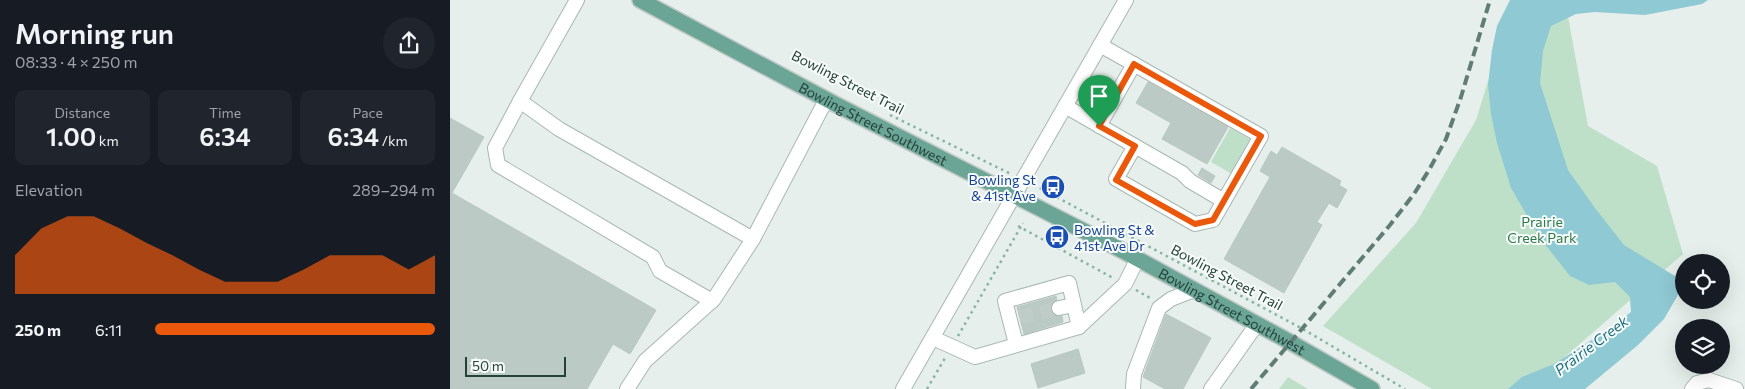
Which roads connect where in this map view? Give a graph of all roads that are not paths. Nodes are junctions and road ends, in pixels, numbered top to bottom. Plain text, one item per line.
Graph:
1 (577, 0) edge
2 (640, 0) edge
3 (1126, 0) edge
4 (657, 4) edge
5 (1100, 45) junction
6 (1134, 64) junction
7 (826, 100) junction
8 (520, 101) junction
9 (1065, 106) junction
10 (1099, 126) junction
11 (1135, 146) junction
12 (1014, 195) junction
13 (1224, 201) junction
14 (753, 239) junction
15 (1138, 258) junction
16 (1194, 290) junction
17 (712, 301) junction
18 (1074, 305) junction
19 (1059, 308) tunnel mouth
20 (1257, 324) junction
21 (1079, 327) junction
22 (933, 338) junction
23 (1016, 344) junction
24 (627, 389) edge
25 (904, 389) edge
26 (1133, 389) edge
27 (1211, 389) edge
28 (1372, 389) edge
29 (1692, 389) edge
30 (1736, 389) edge

1 - 8 street
2 - 4 main road, Bowling Street Southwest
3 - 5 street
4 - 7 main road, Bowling Street Southwest
5 - 6 street
5 - 9 street
6 - 10 street
6 - 13 street
7 - 12 main road, Bowling Street Southwest
7 - 14 street
8 - 14 street
8 - 17 street
9 - 10 street
9 - 12 street
10 - 11 street
11 - 13 street
11 - 13 street
12 - 15 main road, Bowling Street Southwest
12 - 22 street
14 - 17 street
15 - 16 main road, Bowling Street Southwest
15 - 21 street
16 - 20 main road, Bowling Street Southwest
16 - 26 street
17 - 24 street
18 - 19 street
18 - 21 street
18 - 23 street
20 - 27 street
20 - 28 main road, Bowling Street Southwest
21 - 23 street
22 - 23 street
22 - 25 street
29 - 30 street

